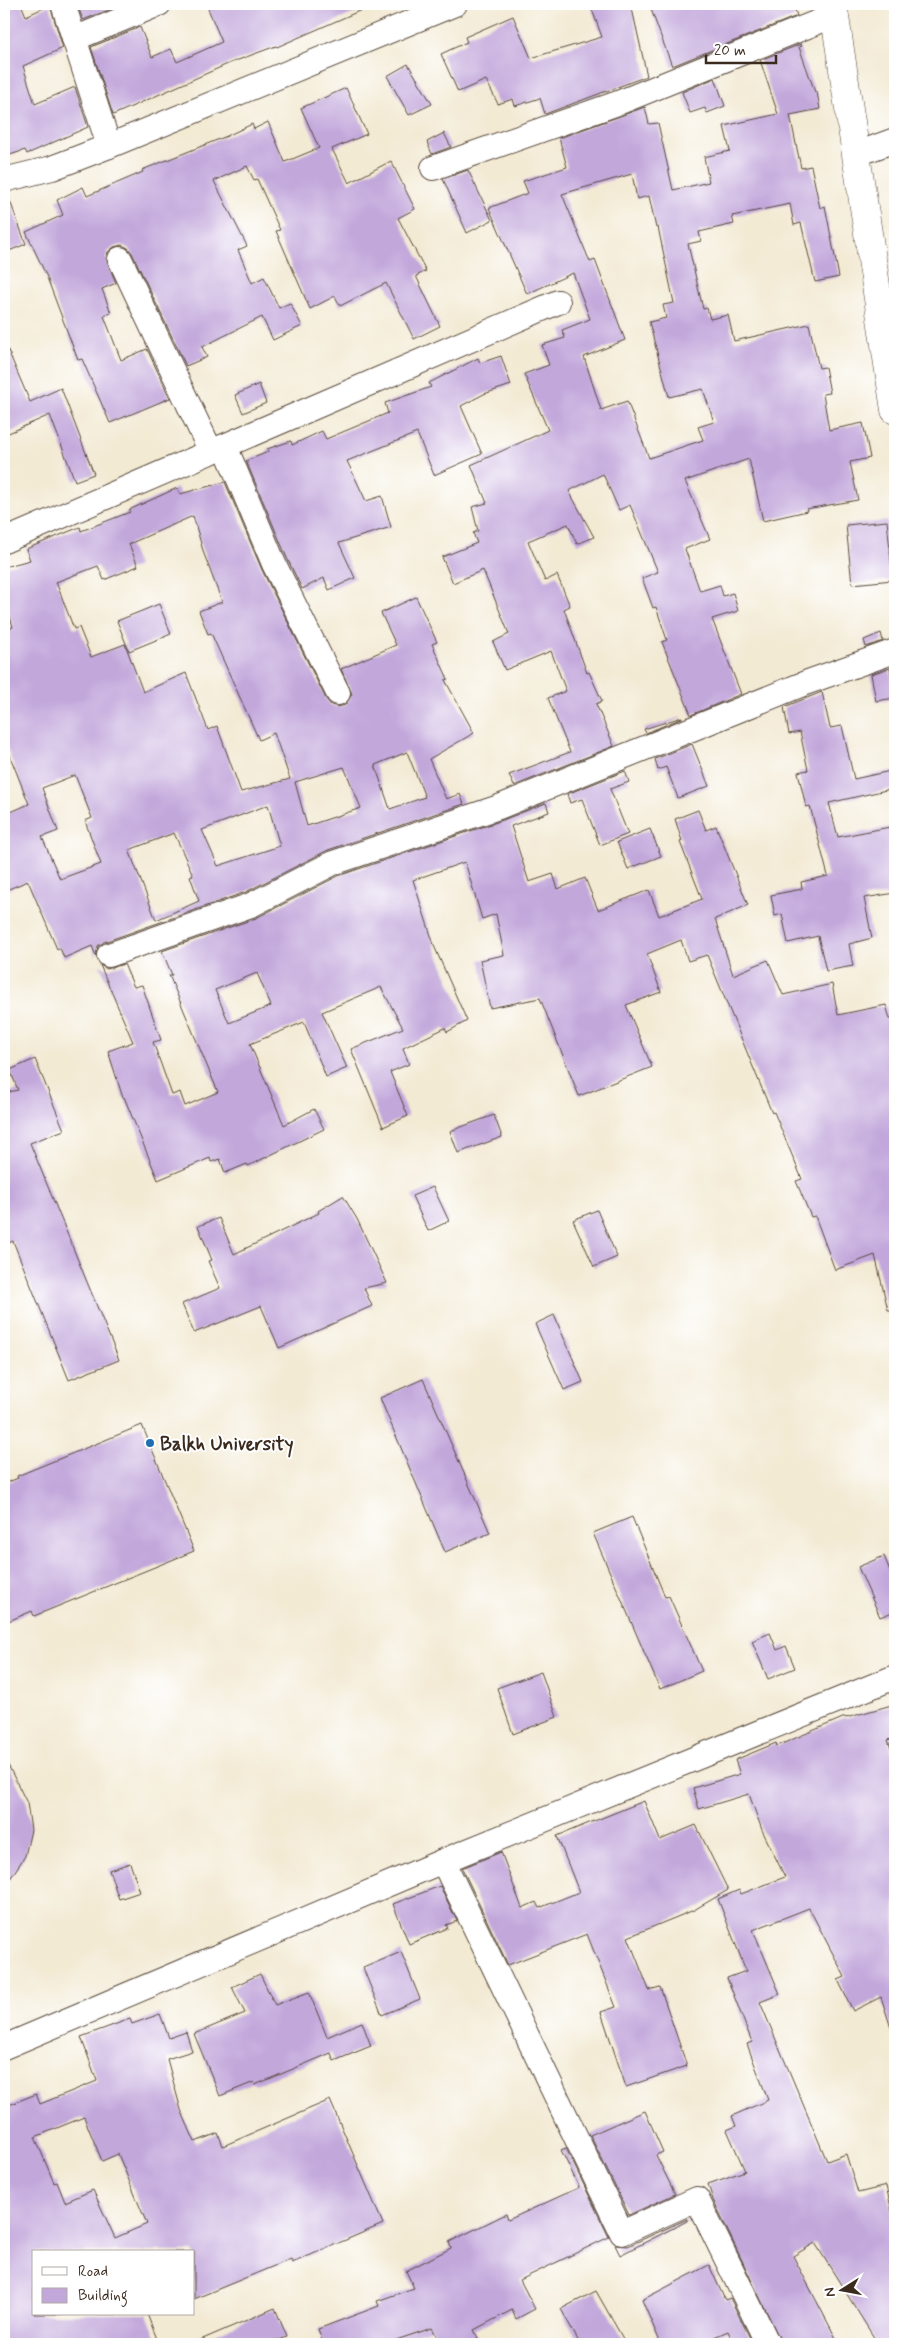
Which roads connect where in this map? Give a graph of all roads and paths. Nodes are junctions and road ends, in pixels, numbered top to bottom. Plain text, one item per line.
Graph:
1 (63, 4) edge
2 (159, 4) edge
3 (455, 4) edge
4 (834, 9) edge
5 (74, 39) junction
6 (895, 140) edge
7 (109, 146) junction
8 (857, 154) junction
9 (433, 168) dead end
10 (4, 180) edge
11 (120, 258) dead end
12 (558, 302) dead end
13 (895, 410) edge
14 (218, 449) junction
15 (4, 541) edge
16 (895, 651) edge
17 (338, 693) dead end
18 (109, 955) dead end
19 (895, 1677) edge
20 (443, 1861) junction
21 (4, 2048) edge
22 (768, 2344) edge

1 - 5 street
2 - 5 street
3 - 7 street
4 - 8 street
4 - 9 street
5 - 7 street
6 - 8 street
7 - 10 street
8 - 13 street
11 - 14 street
12 - 14 street
14 - 15 street
14 - 17 street
16 - 18 street
19 - 20 street
20 - 21 street
20 - 22 street

